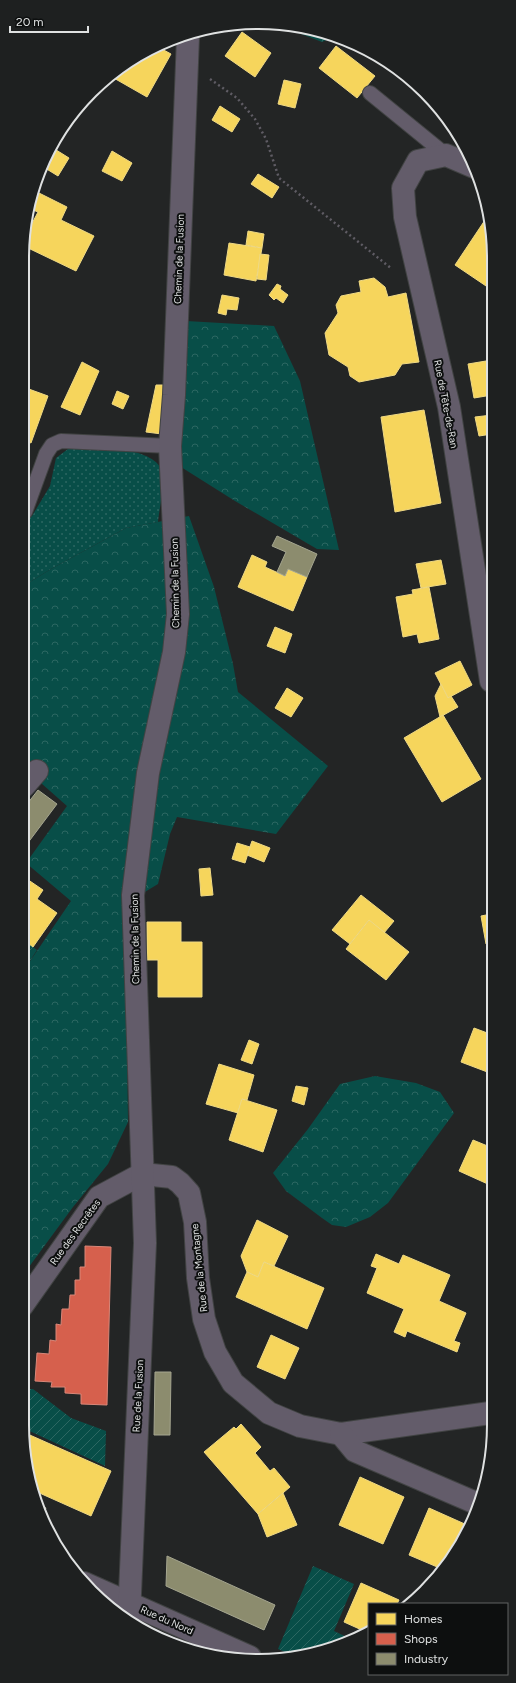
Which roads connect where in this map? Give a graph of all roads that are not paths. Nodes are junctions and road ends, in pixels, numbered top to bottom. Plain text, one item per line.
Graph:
1 (188, 40) edge
2 (370, 93) dead end
3 (446, 155) junction
4 (466, 163) edge
5 (170, 446) junction
6 (29, 503) edge
7 (487, 655) edge
8 (142, 1174) junction
9 (29, 1296) edge
10 (487, 1413) edge
11 (341, 1434) junction
12 (474, 1502) edge
13 (106, 1596) edge
14 (129, 1610) edge
15 (238, 1653) edge

1 - 5 street, Chemin de la Fusion
2 - 3 lane
3 - 4 street
3 - 7 street, Rue de Tête-de-Ran
5 - 6 lane
5 - 8 street, Chemin de la Fusion
8 - 9 street, Rue des Recrêtes
8 - 11 street, Rue de la Montagne
8 - 14 street, Rue de la Fusion
10 - 11 street, Rue de la Montagne
11 - 12 street
13 - 14 street, Rue du Nord
14 - 15 street, Rue du Nord

